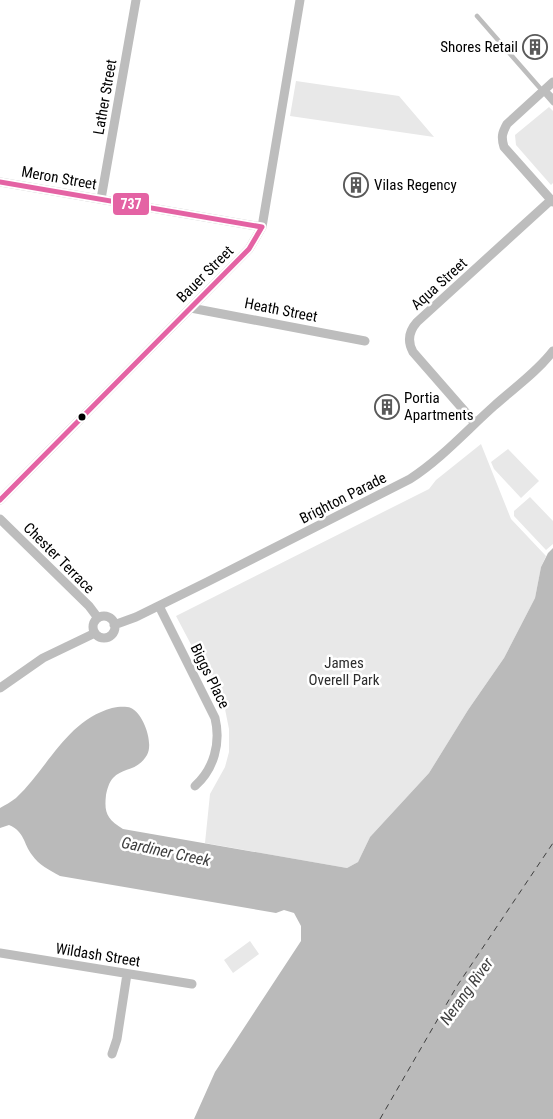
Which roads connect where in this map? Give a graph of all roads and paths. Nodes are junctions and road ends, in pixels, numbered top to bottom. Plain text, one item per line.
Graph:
1 (136, 0) edge
2 (300, 0) edge
3 (477, 16) dead end
4 (553, 82) edge
5 (544, 90) junction
6 (553, 97) edge
7 (553, 104) edge
8 (0, 182) edge
9 (551, 198) edge
10 (101, 199) junction
11 (262, 227) junction
12 (191, 308) junction
13 (365, 340) dead end
14 (553, 351) edge
15 (475, 423) junction
16 (0, 500) edge
17 (0, 518) edge
18 (159, 606) junction
19 (98, 618) junction
20 (114, 625) junction
21 (95, 633) junction
22 (0, 688) edge
23 (195, 786) dead end
24 (0, 953) edge
25 (127, 974) junction
26 (192, 984) dead end
27 (112, 1054) dead end

1 - 10 street, Lather Street
2 - 11 street, Bauer Street
3 - 5 lane
4 - 5 street
5 - 6 lane
5 - 7 lane
5 - 9 street
8 - 10 street, Meron Street
9 - 15 street, Aqua Street
10 - 11 street, Meron Street
11 - 12 street, Bauer Street
12 - 13 street, Heath Street
12 - 16 street, Bauer Street
14 - 15 street, Brighton Parade
15 - 18 street, Brighton Parade
17 - 19 street, Chester Terrace
18 - 20 street, Brighton Parade
18 - 23 street, Biggs Place
19 - 20 street
19 - 21 street
20 - 21 street
21 - 22 street
24 - 25 street, Wildash Street
25 - 26 street, Wildash Street
25 - 27 street

